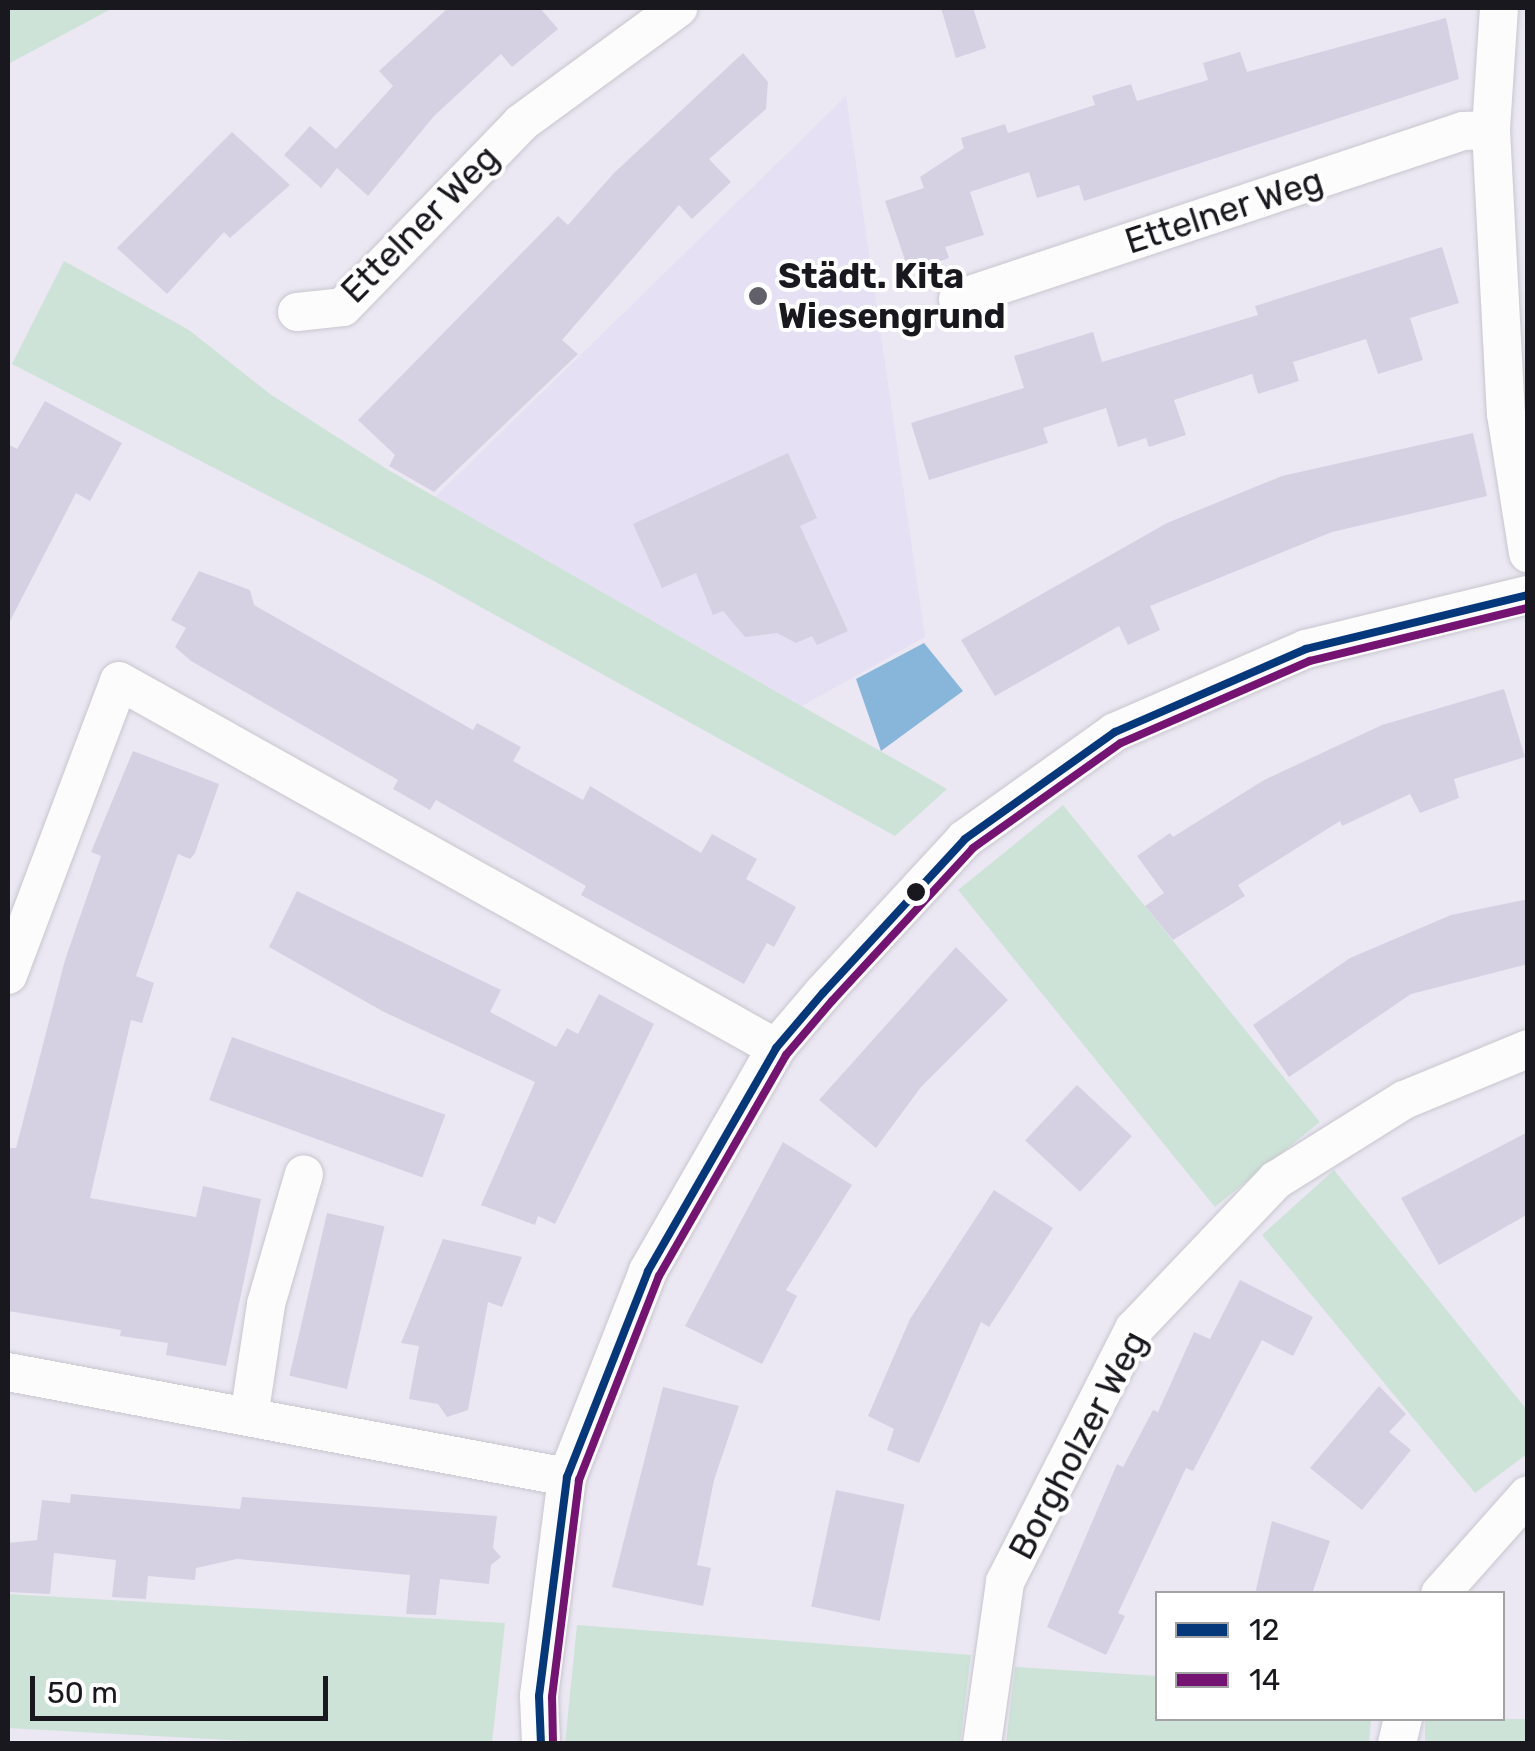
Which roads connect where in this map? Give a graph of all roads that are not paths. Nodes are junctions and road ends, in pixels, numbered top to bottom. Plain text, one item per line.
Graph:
1 (678, 8) edge
2 (1499, 8) edge
3 (1491, 130) junction
4 (958, 298) dead end
5 (297, 312) dead end
6 (1528, 553) edge
7 (1528, 595) edge
8 (8, 974) edge
9 (776, 1048) junction
10 (1528, 1049) edge
11 (304, 1174) dead end
12 (8, 1372) edge
13 (249, 1418) junction
14 (567, 1477) junction
15 (1528, 1495) edge
16 (1443, 1591) edge
17 (541, 1744) edge
18 (982, 1744) edge

1 - 5 street, Ettelner Weg
2 - 3 street
3 - 4 street, Ettelner Weg
3 - 6 street
7 - 9 street
8 - 9 street
9 - 14 street
10 - 18 street, Borgholzer Weg
11 - 13 street
12 - 13 street
13 - 14 street
14 - 17 street
15 - 16 street

